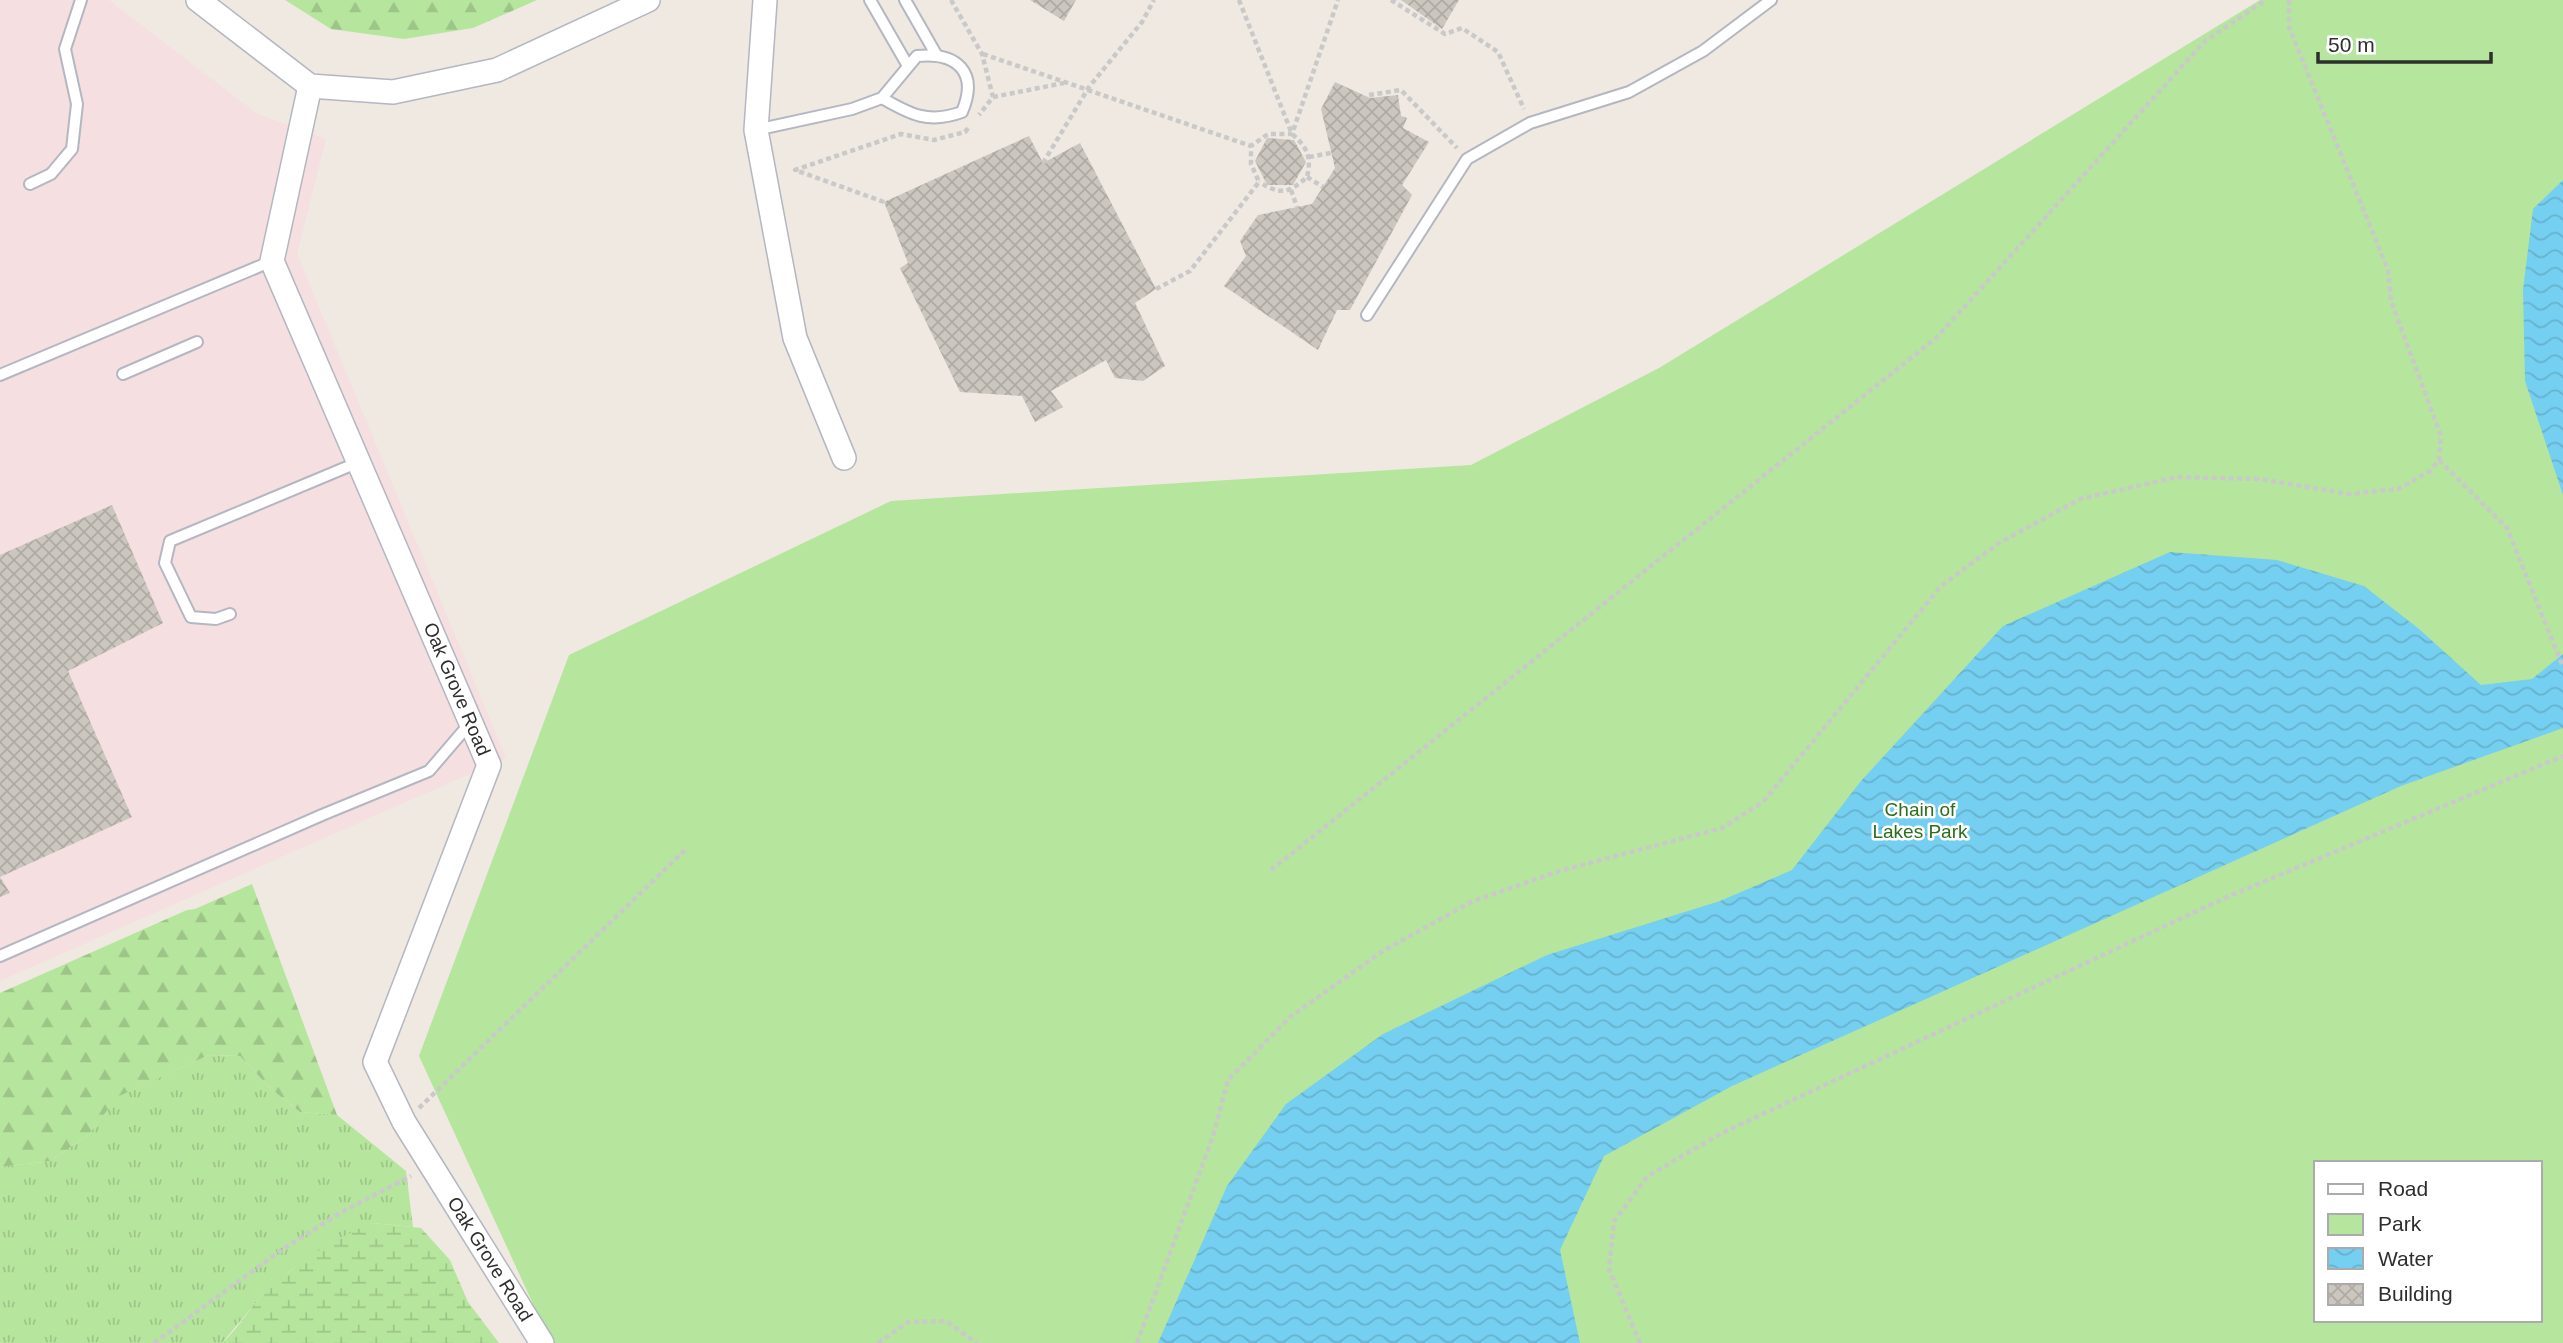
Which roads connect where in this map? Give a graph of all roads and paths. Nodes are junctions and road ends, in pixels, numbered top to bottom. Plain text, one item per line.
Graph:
1 (81, 0) edge
2 (198, 0) edge
3 (648, 0) edge
4 (765, 0) edge
5 (870, 0) edge
6 (905, 0) edge
7 (1154, 0) edge
8 (1239, 0) edge
9 (1338, 0) edge
10 (1391, 0) edge
11 (1771, 0) edge
12 (2266, 0) edge
13 (2288, 0) edge
14 (982, 54) dead end
15 (937, 56) junction
16 (908, 66) junction
17 (1067, 83) junction
18 (310, 86) junction
19 (1087, 90) junction
20 (1369, 95) dead end
21 (993, 97) dead end
22 (882, 98) junction
23 (1530, 123) junction
24 (756, 130) junction
25 (1292, 134) junction
26 (1251, 146) junction
27 (1331, 153) dead end
28 (1309, 157) junction
29 (1467, 159) junction
30 (1043, 163) dead end
31 (1307, 177) junction
32 (1259, 182) junction
33 (30, 184) dead end
34 (1323, 187) dead end
35 (1292, 190) junction
36 (1297, 207) dead end
37 (272, 261) junction
38 (1156, 289) dead end
39 (1367, 315) dead end
40 (197, 342) dead end
41 (123, 374) dead end
42 (0, 375) edge
43 (844, 458) dead end
44 (2439, 460) junction
45 (359, 462) junction
46 (230, 614) dead end
47 (2563, 667) edge
48 (471, 722) junction
49 (2563, 756) edge
50 (685, 850) dead end
51 (1271, 870) dead end
52 (0, 956) edge
53 (404, 1122) junction
54 (420, 1186) dead end
55 (154, 1343) edge
56 (542, 1343) edge
57 (878, 1343) edge
58 (977, 1343) edge
59 (1137, 1343) edge
60 (1640, 1343) edge

1 - 33 lane
2 - 18 street
3 - 18 street
4 - 24 street
5 - 16 lane
6 - 15 lane
7 - 19 path
8 - 25 path
9 - 25 path
10 - 23 path
11 - 23 lane
12 - 51 path
13 - 44 path
14 - 17 path
15 - 16 lane
15 - 22 lane
16 - 22 lane
17 - 19 path
17 - 21 path
18 - 37 street
19 - 26 path
19 - 30 path
20 - 29 path
22 - 24 lane
23 - 29 lane
24 - 43 street
25 - 26 path
25 - 28 path
26 - 32 path
27 - 28 path
28 - 31 path
29 - 39 lane
31 - 34 path
31 - 35 path
32 - 35 path
32 - 38 path
35 - 36 path
37 - 42 lane
37 - 45 street, Oak Grove Road
40 - 41 lane
44 - 47 path
44 - 59 path
45 - 46 lane
45 - 48 street, Oak Grove Road
48 - 52 lane
48 - 53 street, Oak Grove Road
49 - 60 path
50 - 53 path
53 - 56 street, Oak Grove Road
54 - 55 path
57 - 58 path

